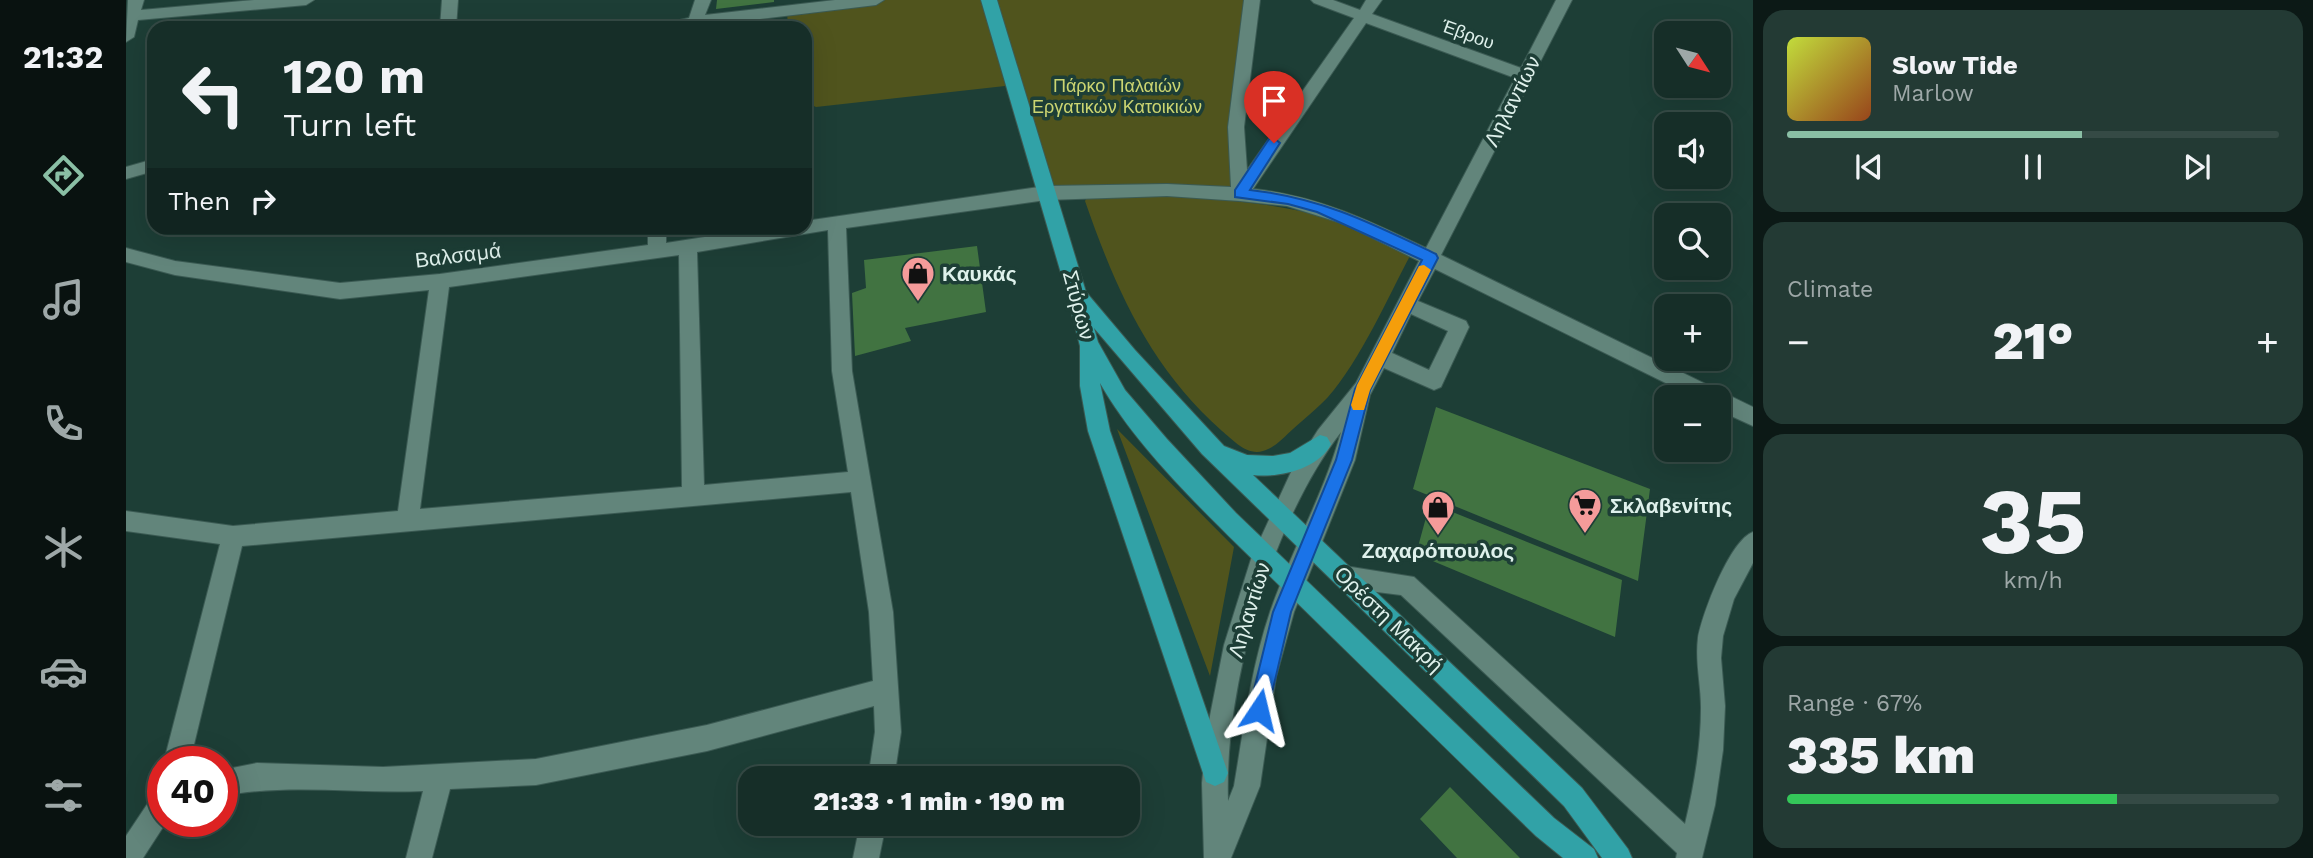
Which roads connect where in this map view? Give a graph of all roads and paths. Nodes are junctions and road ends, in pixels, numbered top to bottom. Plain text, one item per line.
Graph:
1 (136, 0) edge
2 (306, 0) edge
3 (450, 0) edge
4 (703, 0) edge
5 (876, 0) edge
6 (989, 0) edge
7 (1252, 0) edge
8 (1319, 0) edge
9 (1374, 0) edge
10 (1564, 0) edge
11 (786, 6) edge
12 (131, 16) junction
13 (1363, 16) junction
14 (448, 21) edge
15 (695, 21) joint
16 (126, 37) edge
17 (1525, 76) junction
18 (147, 167) edge
19 (126, 173) edge
20 (1046, 193) junction
21 (1240, 194) junction
22 (836, 222) junction
23 (812, 226) edge
24 (657, 235) edge
25 (759, 235) edge
26 (688, 247) junction
27 (657, 251) junction
28 (126, 255) edge
29 (1431, 258) junction
30 (440, 281) junction
31 (1075, 287) junction
32 (1407, 304) junction
33 (1088, 343) junction
34 (1379, 356) junction
35 (1689, 385) edge
36 (1363, 389) junction
37 (1731, 406) edge
38 (1753, 417) edge
39 (1320, 444) junction
40 (1210, 447) junction
41 (860, 481) junction
42 (694, 495) junction
43 (1280, 517) junction
44 (408, 520) junction
45 (126, 521) edge
46 (233, 536) junction
47 (1753, 542) edge
48 (1308, 543) junction
49 (1265, 557) junction
50 (1345, 577) junction
51 (1292, 583) junction
52 (886, 690) junction
53 (181, 746) edge
54 (883, 766) edge
55 (1215, 774) junction
56 (440, 777) junction
57 (238, 780) edge
58 (147, 827) edge
59 (871, 836) edge
60 (1690, 853) edge
61 (127, 858) edge
62 (419, 858) edge
63 (866, 858) edge
64 (1217, 858) edge
65 (1586, 858) edge
66 (1619, 858) edge

1 - 12 street
2 - 12 street
3 - 14 street
4 - 15 street
5 - 11 street
6 - 20 main road, Στύρων
7 - 21 street
8 - 13 street, Έβρου
9 - 13 street
10 - 17 street, Ληλαντίων
11 - 15 street
12 - 16 street
13 - 17 street, Έβρου
13 - 21 street
17 - 29 street, Ληλαντίων
18 - 19 street
20 - 21 street, Βαλσαμά
20 - 22 street, Βαλσαμά
20 - 31 main road, Στύρων
21 - 29 street, Βαλσαμά
22 - 23 street, Βαλσαμά
22 - 41 street
24 - 27 street
25 - 26 street, Βαλσαμά
26 - 27 street, Βαλσαμά
26 - 42 street
27 - 30 street, Βαλσαμά
28 - 30 street, Βαλσαμά
29 - 32 street, Ληλαντίων
29 - 35 street, Βαλσαμά
30 - 44 street
31 - 33 main road, Στύρων
31 - 40 main road, Ορέστη Μακρή
32 - 34 street, Ληλαντίων
32 - 34 street
33 - 49 main road, Στύρων
33 - 55 main road
34 - 36 street, Ληλαντίων
36 - 39 street, Ληλαντίων
36 - 48 street, Ληλαντίων
37 - 38 street
39 - 40 main road
39 - 43 street, Ληλαντίων
40 - 43 main road, Ορέστη Μακρή
41 - 42 street
41 - 52 street
42 - 44 street
43 - 48 main road, Ορέστη Μακρή
43 - 49 street, Ληλαντίων
44 - 46 street
45 - 46 street
46 - 53 street
47 - 60 street
48 - 50 main road, Ορέστη Μακρή
48 - 51 street, Ληλαντίων
49 - 51 main road, Ορέστη Μακρή
49 - 55 street, Ληλαντίων
50 - 60 street
50 - 66 main road, Ορέστη Μακρή
51 - 64 street, Ληλαντίων
51 - 65 main road, Ορέστη Μακρή
52 - 54 street
52 - 56 street
55 - 64 street, Ληλαντίων
56 - 57 street
56 - 62 street
58 - 61 street
59 - 63 street

